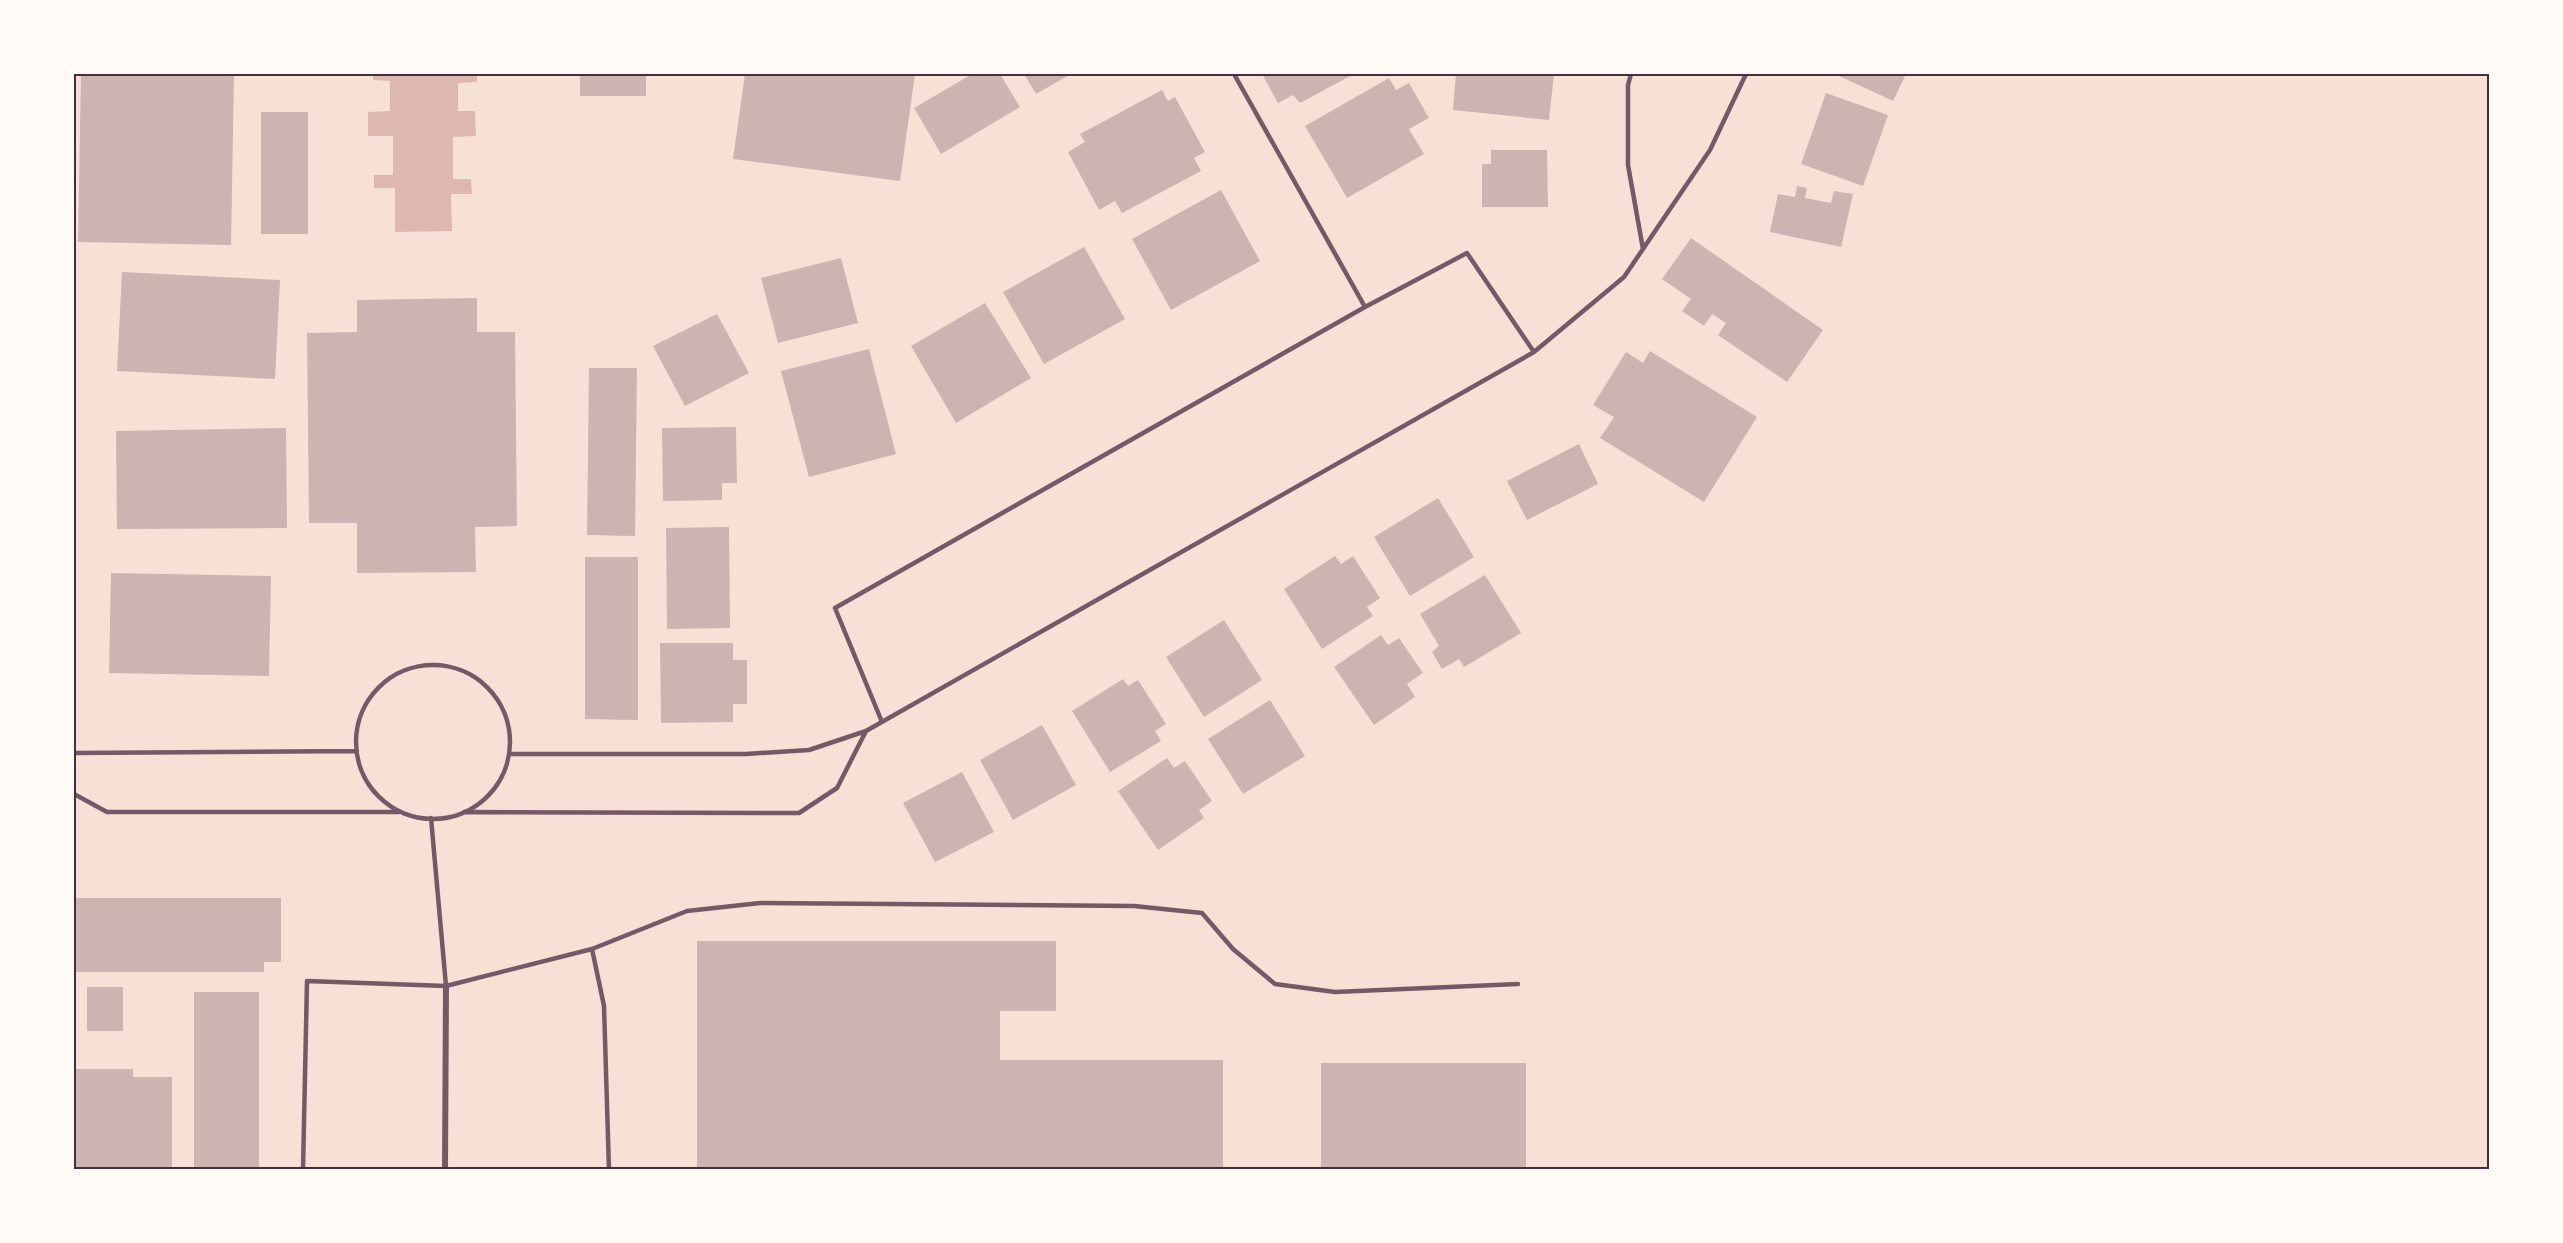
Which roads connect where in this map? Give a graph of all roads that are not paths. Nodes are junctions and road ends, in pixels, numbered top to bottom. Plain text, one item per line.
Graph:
1 (1234, 74) edge
2 (1631, 74) edge
3 (1746, 74) edge
4 (1643, 249) junction
5 (1365, 307) junction
6 (1533, 352) junction
7 (882, 722) junction
8 (866, 731) junction
9 (357, 751) junction
10 (74, 753) edge
11 (510, 754) junction
12 (74, 795) edge
13 (402, 812) junction
14 (464, 813) junction
15 (431, 818) junction
16 (592, 949) junction
17 (1518, 984) dead end
18 (446, 986) junction
19 (303, 1170) edge
20 (445, 1170) edge
21 (609, 1170) edge

1 - 5 lane
2 - 4 lane
3 - 4 lane
4 - 6 lane
5 - 6 lane
5 - 7 lane
6 - 7 lane
7 - 8 lane
8 - 11 lane
8 - 14 lane
9 - 10 lane
9 - 11 lane
9 - 13 lane
11 - 14 lane
12 - 13 lane
13 - 15 lane
14 - 15 lane
15 - 18 lane
16 - 17 lane
16 - 18 lane
16 - 21 lane
18 - 19 lane
18 - 20 street

